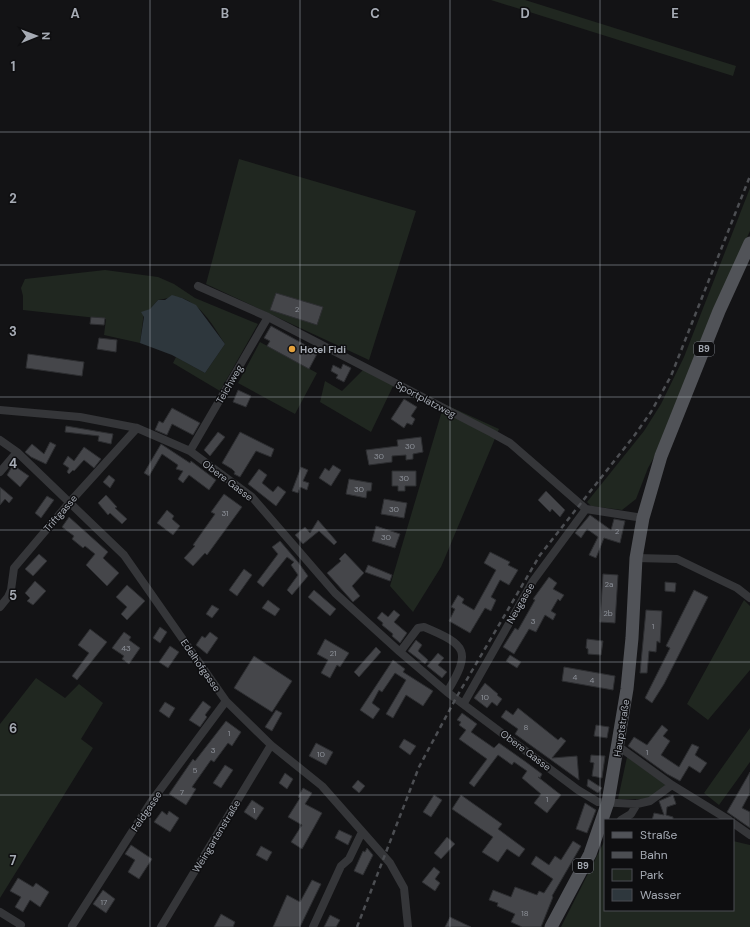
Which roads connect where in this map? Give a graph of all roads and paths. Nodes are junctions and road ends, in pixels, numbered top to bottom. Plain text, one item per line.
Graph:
1 (750, 243) edge
2 (198, 286) dead end
3 (268, 317) junction
4 (0, 410) edge
5 (137, 428) junction
6 (0, 440) edge
7 (17, 452) junction
8 (190, 452) junction
9 (0, 472) edge
10 (69, 503) junction
11 (586, 509) junction
12 (643, 518) junction
13 (636, 558) junction
14 (750, 598) edge
15 (0, 607) edge
16 (400, 652) junction
17 (447, 692) junction
18 (226, 701) junction
19 (464, 703) junction
20 (271, 745) junction
21 (618, 746) junction
22 (672, 785) junction
23 (608, 802) junction
24 (637, 804) junction
25 (604, 819) edge
26 (623, 819) edge
27 (727, 819) edge
28 (734, 824) edge
29 (602, 829) edge
30 (362, 832) junction
31 (750, 835) edge
32 (0, 912) edge
33 (72, 926) dead end
34 (20, 927) edge
35 (161, 927) edge
36 (313, 927) edge
37 (408, 927) edge
38 (551, 927) edge

1 - 12 main road, B9
2 - 3 street, Sportplatzweg
3 - 8 street, Teichweg
3 - 11 street, Sportplatzweg
4 - 5 street, Obere Gasse
5 - 8 street, Obere Gasse
5 - 10 street, Triftgasse
6 - 7 street, Edelhofgasse
7 - 9 street
7 - 10 street, Edelhofgasse
8 - 16 street, Obere Gasse
10 - 15 street, Triftgasse
10 - 18 street, Edelhofgasse
11 - 12 street
11 - 19 street, Neugasse
12 - 13 main road, Hauptstraße / B9
13 - 14 street
13 - 21 main road, Hauptstraße / B9
16 - 17 street, Obere Gasse
16 - 17 street
17 - 19 street, Obere Gasse
18 - 20 street, Edelhofgasse
18 - 33 street, Feldgasse
19 - 23 street, Obere Gasse
20 - 30 street, Edelhofgasse
20 - 35 street, Weingartenstraße
21 - 22 street
21 - 23 main road, Hauptstraße / B9
22 - 24 street
22 - 27 street
23 - 24 street, Obere Gasse
23 - 25 main road, Hauptstraße / B9
24 - 26 street
28 - 31 street
29 - 38 main road, Hauptstraße / B9
30 - 36 street
30 - 37 street, Edelhofgasse
32 - 34 street

